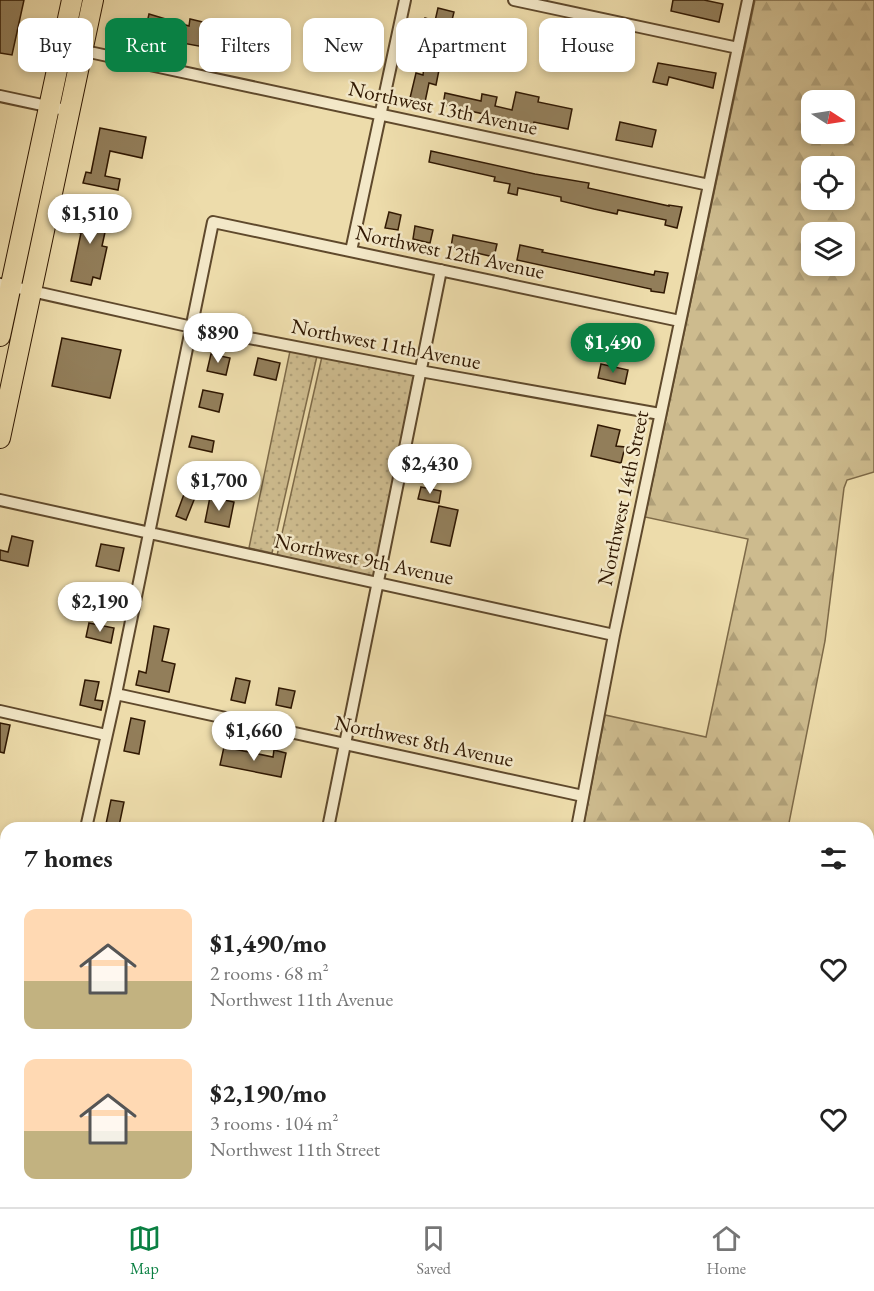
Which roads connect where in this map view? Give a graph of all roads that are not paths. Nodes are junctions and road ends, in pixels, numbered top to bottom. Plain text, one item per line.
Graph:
1 (72, 0) edge
2 (93, 0) edge
3 (405, 0) edge
4 (514, 0) edge
5 (748, 0) edge
6 (68, 18) edge
7 (89, 18) edge
8 (738, 48) junction
9 (93, 53) edge
10 (57, 72) edge
11 (78, 72) edge
12 (0, 96) edge
13 (50, 107) junction
14 (70, 111) junction
15 (381, 114) junction
16 (709, 185) junction
17 (351, 251) junction
18 (441, 270) junction
19 (5, 285) edge
20 (32, 290) junction
21 (680, 321) junction
22 (192, 327) junction
23 (0, 336) edge
24 (420, 371) junction
25 (660, 414) junction
26 (0, 438) edge
27 (0, 500) edge
28 (149, 532) junction
29 (379, 582) junction
30 (614, 634) junction
31 (116, 694) junction
32 (0, 711) edge
33 (106, 735) junction
34 (346, 743) junction
35 (583, 796) junction
36 (87, 822) edge
37 (329, 822) edge
38 (578, 822) edge

1 - 6 highway
2 - 7 highway
3 - 15 street
4 - 8 street
5 - 8 street, Northwest 14th Street
8 - 16 street, Northwest 14th Street
9 - 15 street, Northwest 13th Avenue
10 - 13 highway
11 - 14 highway
12 - 13 street
13 - 14 street
13 - 19 highway
14 - 20 highway
15 - 16 street, Northwest 13th Avenue
15 - 17 street
16 - 21 street, Northwest 14th Street
17 - 18 street, Northwest 12th Avenue
17 - 22 street, Northwest 12th Avenue
18 - 21 street, Northwest 12th Avenue
18 - 24 street
19 - 20 street, Northwest 11th Avenue
19 - 23 highway
20 - 22 street, Northwest 11th Avenue
20 - 26 highway
21 - 25 street, Northwest 14th Street
22 - 24 street, Northwest 11th Avenue
22 - 28 street
24 - 25 street, Northwest 11th Avenue
24 - 29 street
25 - 30 street, Northwest 14th Street
27 - 28 street, Northwest 9th Avenue
28 - 29 street, Northwest 9th Avenue
28 - 31 street
29 - 30 street, Northwest 9th Avenue
29 - 34 street
30 - 35 street, Northwest 14th Street
31 - 33 street
31 - 34 street, Northwest 8th Avenue
32 - 33 street
33 - 36 street
34 - 35 street, Northwest 8th Avenue
34 - 37 street
35 - 38 street, Northwest 14th Street

